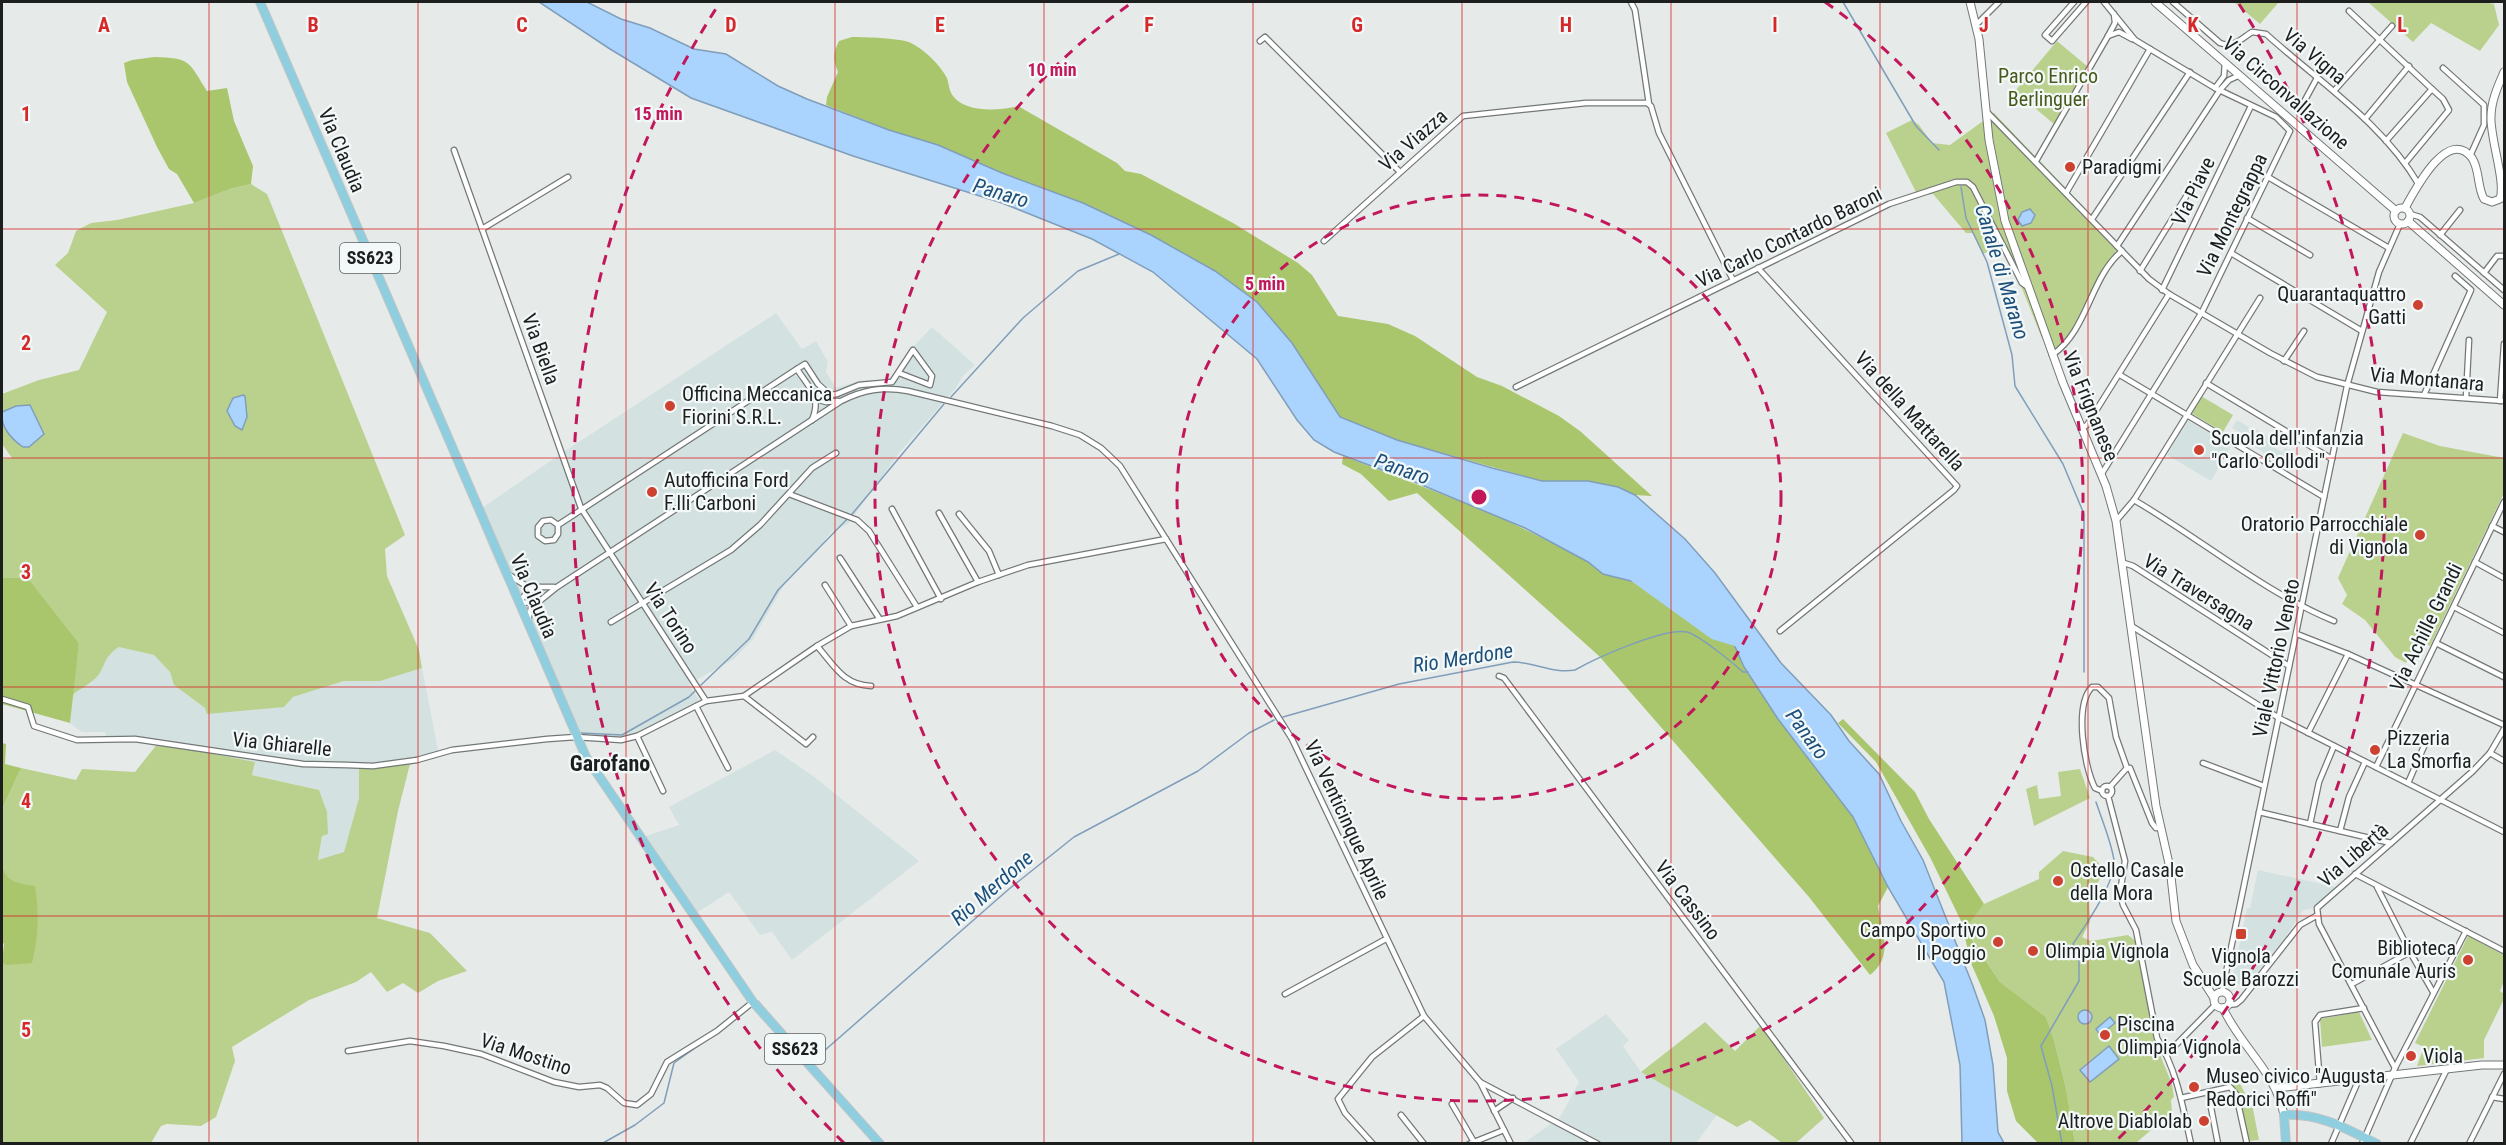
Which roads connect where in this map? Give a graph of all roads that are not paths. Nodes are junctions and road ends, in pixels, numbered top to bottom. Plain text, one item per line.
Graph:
1 (260, 2) edge
2 (1631, 2) edge
3 (1970, 2) edge
4 (1999, 2) edge
5 (2074, 2) edge
6 (2086, 2) edge
7 (2104, 2) edge
8 (2155, 2) edge
9 (2173, 2) edge
10 (2114, 11) junction
11 (2349, 11) dead end
12 (1976, 25) junction
13 (2392, 26) dead end
14 (2108, 36) junction
15 (2380, 39) junction
16 (2135, 40) junction
17 (1260, 41) dead end
18 (2150, 49) junction
19 (2225, 62) junction
20 (2409, 66) junction
21 (2443, 68) dead end
22 (2190, 72) junction
23 (2505, 72) edge
24 (2240, 75) junction
25 (2317, 78) junction
26 (2218, 89) junction
27 (2432, 89) junction
28 (2334, 91) junction
29 (1649, 104) junction
30 (2251, 106) junction
31 (1986, 111) junction
32 (2299, 111) dead end
33 (2365, 118) junction
34 (2386, 141) junction
35 (454, 150) dead end
36 (2470, 156) junction
37 (2036, 161) junction
38 (2406, 162) junction
39 (1400, 171) junction
40 (568, 177) dead end
41 (2268, 177) junction
42 (2419, 185) junction
43 (2066, 193) junction
44 (2187, 195) dead end
45 (2460, 210) dead end
46 (2396, 211) junction
47 (2408, 214) junction
48 (2247, 218) junction
49 (2092, 219) junction
50 (2400, 224) junction
51 (482, 229) junction
52 (2439, 235) junction
53 (1324, 241) dead end
54 (2117, 246) junction
55 (2389, 248) junction
56 (2122, 251) junction
57 (2231, 253) junction
58 (2310, 255) dead end
59 (2505, 256) edge
60 (1758, 268) junction
61 (2140, 271) junction
62 (2484, 273) junction
63 (2455, 276) dead end
64 (1733, 280) junction
65 (2029, 288) junction
66 (2162, 290) junction
67 (2505, 290) edge
68 (2169, 294) junction
69 (2260, 298) dead end
70 (2505, 305) edge
71 (2202, 312) junction
72 (2304, 331) dead end
73 (2362, 331) junction
74 (2237, 334) junction
75 (2469, 340) dead end
76 (2505, 344) edge
77 (2052, 355) junction
78 (2284, 361) junction
79 (797, 369) junction
80 (899, 373) junction
81 (2120, 375) junction
82 (2206, 383) junction
83 (2347, 386) junction
84 (1516, 387) dead end
85 (2153, 394) junction
86 (2424, 395) junction
87 (2466, 398) junction
88 (816, 399) junction
89 (841, 401) junction
90 (2502, 401) edge
91 (2186, 414) junction
92 (812, 420) junction
93 (2082, 428) junction
94 (836, 453) dead end
95 (2332, 459) junction
96 (2101, 474) junction
97 (789, 494) junction
98 (2324, 497) junction
99 (2134, 500) junction
100 (2505, 502) edge
101 (581, 508) junction
102 (892, 509) dead end
103 (939, 513) dead end
104 (959, 514) dead end
105 (2116, 522) junction
106 (558, 525) junction
107 (2492, 526) junction
108 (2505, 532) edge
109 (1166, 538) junction
110 (611, 552) junction
111 (840, 558) dead end
112 (2475, 562) junction
113 (2124, 563) junction
114 (505, 572) junction
115 (999, 574) junction
116 (2505, 578) edge
117 (978, 582) junction
118 (825, 585) dead end
119 (557, 586) junction
120 (537, 588) junction
121 (941, 599) junction
122 (539, 600) junction
123 (519, 603) junction
124 (644, 603) junction
125 (916, 607) junction
126 (2301, 607) junction
127 (2454, 607) junction
128 (879, 618) junction
129 (2334, 621) dead end
130 (611, 622) dead end
131 (528, 625) junction
132 (851, 626) junction
133 (2133, 627) junction
134 (1780, 631) dead end
135 (2505, 633) edge
136 (2296, 634) junction
137 (2436, 643) junction
138 (818, 645) junction
139 (2348, 654) junction
140 (2289, 666) junction
141 (1499, 676) dead end
142 (2505, 677) edge
143 (2415, 684) junction
144 (871, 686) dead end
145 (744, 696) junction
146 (2, 699) edge
147 (706, 701) junction
148 (696, 706) junction
149 (2279, 718) junction
150 (2505, 727) edge
151 (2308, 733) junction
152 (638, 736) junction
153 (576, 737) junction
154 (813, 737) dead end
155 (2426, 744) dead end
156 (2334, 746) junction
157 (2490, 753) junction
158 (2505, 761) edge
159 (2365, 762) junction
160 (2203, 763) dead end
161 (2376, 767) junction
162 (728, 768) dead end
163 (2127, 768) junction
164 (2408, 783) junction
165 (2265, 786) junction
166 (2110, 787) junction
167 (663, 791) dead end
168 (2102, 791) junction
169 (2108, 796) junction
170 (2441, 800) junction
171 (2259, 812) junction
172 (2310, 824) junction
173 (2160, 828) junction
174 (2340, 831) junction
175 (2505, 832) edge
176 (2391, 843) junction
177 (2355, 874) junction
178 (2377, 887) junction
179 (2316, 916) junction
180 (2466, 931) junction
181 (1386, 939) junction
182 (2505, 951) edge
183 (2410, 952) junction
184 (2352, 984) junction
185 (2222, 992) junction
186 (2433, 992) junction
187 (1285, 994) dead end
188 (753, 1002) junction
189 (2220, 1004) junction
190 (2364, 1008) junction
191 (1424, 1016) junction
192 (348, 1050) dead end
193 (2167, 1054) junction
194 (2504, 1064) edge
195 (2447, 1069) junction
196 (2394, 1072) junction
197 (2505, 1072) edge
198 (2359, 1079) junction
199 (1480, 1082) junction
200 (2320, 1084) junction
201 (2277, 1088) junction
202 (2208, 1092) junction
203 (2492, 1097) junction
204 (1513, 1098) junction
205 (2181, 1098) junction
206 (2505, 1099) edge
207 (1452, 1104) dead end
208 (1494, 1111) junction
209 (1401, 1114) dead end
210 (2284, 1115) junction
211 (2338, 1126) junction
212 (1504, 1130) junction
213 (2363, 1140) edge
214 (879, 1143) edge
215 (1372, 1143) edge
216 (1424, 1143) edge
217 (1472, 1143) edge
218 (1511, 1143) edge
219 (1598, 1143) edge
220 (1852, 1143) edge
221 (2191, 1143) edge
222 (2218, 1143) edge
223 (2247, 1143) edge
224 (2288, 1143) edge
225 (2331, 1143) edge
226 (2377, 1143) edge
227 (2410, 1143) edge
228 (2469, 1143) edge

1 - 114 main road, Via Claudia / SS623
2 - 29 street
3 - 12 main road, Via Frignanese
4 - 12 street
5 - 6 street
7 - 10 street
8 - 19 main road, Via Circonvallazione
9 - 25 street, Via Vigna
10 - 14 street
10 - 16 street
11 - 15 street
12 - 31 main road, Via Frignanese
13 - 15 street
14 - 16 street
14 - 37 street
15 - 20 street
15 - 28 street
16 - 18 street
17 - 39 street
18 - 22 street
18 - 43 street
19 - 24 main road, Via Circonvallazione
19 - 26 street
20 - 27 street
20 - 33 street
21 - 36 street
22 - 26 street
22 - 49 street
23 - 36 main road
24 - 26 street
24 - 46 main road, Via Circonvallazione
25 - 28 street, Via Vigna
25 - 32 street
26 - 30 street
26 - 54 street
27 - 34 street
27 - 38 street
28 - 33 street, Via Vigna
29 - 39 street, Via Viazza
29 - 64 street
30 - 41 street, Via Montegrappa
30 - 66 street, Via Piave
31 - 37 street, Via Montanara
31 - 65 main road, Via Frignanese
33 - 34 street, Via Vigna
34 - 38 street, Via Vigna
35 - 51 street, Via Biella
36 - 42 main road
37 - 43 street, Via Montanara
38 - 42 street, Via Vigna
39 - 53 street, Via Viazza
40 - 51 street
41 - 48 street, Via Montegrappa
41 - 55 street
42 - 47 main road
43 - 49 street, Via Montanara
44 - 61 street
45 - 52 street
46 - 47 main road
46 - 50 main road
47 - 50 main road
47 - 52 street
47 - 70 main road
48 - 57 street, Via Montegrappa
48 - 58 street
49 - 54 street, Via Montanara
50 - 55 street, Viale Vittorio Veneto
51 - 101 street, Via Biella
52 - 62 street
54 - 56 street, Via Montanara
55 - 73 street, Viale Vittorio Veneto
56 - 61 street, Via Montanara
56 - 77 street
57 - 71 street, Via Montegrappa
57 - 73 street
59 - 62 street
60 - 64 street, Via Carlo Contardo Baroni
60 - 65 street, Via Carlo Contardo Baroni
60 - 134 street, Via della Mattarella
61 - 66 street, Via Montanara
62 - 67 street
63 - 86 street
64 - 84 street, Via Carlo Contardo Baroni
65 - 77 main road, Via Frignanese
66 - 68 street, Via Montanara
68 - 71 street, Via Montanara
68 - 81 street
69 - 74 street
71 - 74 street, Via Montanara
71 - 85 street, Via Montegrappa
72 - 78 street
73 - 83 street, Viale Vittorio Veneto
74 - 78 street, Via Montanara
74 - 82 street
75 - 87 street
76 - 90 street
77 - 93 main road, Via Frignanese
78 - 83 street, Via Montanara
79 - 80 street
79 - 88 street
79 - 101 street
80 - 80 street
81 - 85 street
81 - 93 street
82 - 91 street
82 - 95 street
83 - 86 street, Via Montanara
83 - 95 street, Viale Vittorio Veneto
85 - 91 street
85 - 96 street, Via Montegrappa
86 - 87 street, Via Montanara
87 - 90 street, Via Montanara
88 - 89 street
88 - 92 street
89 - 92 street
89 - 109 street, Via Venticinque Aprile
91 - 98 street
91 - 99 street
92 - 110 street
93 - 96 main road, Via Frignanese
94 - 97 street
95 - 98 street, Viale Vittorio Veneto
96 - 105 main road, Via Frignanese
97 - 124 street
97 - 125 street
98 - 126 street, Viale Vittorio Veneto
99 - 105 street
99 - 126 street
100 - 107 street, Via Achille Grandi
101 - 106 street
101 - 110 street, Via Biella
102 - 121 street
103 - 117 street
104 - 115 street
105 - 113 main road, Via Frignanese
106 - 106 street
107 - 108 street
107 - 112 street, Via Achille Grandi
109 - 115 street
109 - 181 street, Via Venticinque Aprile
110 - 119 street
110 - 124 street, Via Torino
111 - 128 street
112 - 116 street
112 - 127 street, Via Achille Grandi
113 - 133 main road, Via Frignanese
113 - 140 street, Via Traversagna
114 - 120 street
114 - 123 main road, Via Claudia / SS623
115 - 117 street
117 - 121 street
118 - 132 street
119 - 120 street
119 - 122 street
120 - 123 street
121 - 125 street
122 - 123 street
122 - 131 street
123 - 131 main road, Via Claudia / SS623
124 - 130 street
124 - 147 street, Via Torino
125 - 128 street
126 - 129 street
126 - 136 street, Viale Vittorio Veneto
127 - 135 street
127 - 137 street, Via Achille Grandi
128 - 132 street
131 - 153 main road, Via Claudia / SS623
132 - 138 street
133 - 149 street
133 - 173 main road, Via Frignanese
136 - 139 street
136 - 140 street, Viale Vittorio Veneto
137 - 142 street
137 - 143 street, Via Achille Grandi
138 - 144 street
138 - 145 street
139 - 143 street
139 - 151 street
140 - 149 street, Viale Vittorio Veneto
141 - 220 street, Via Cassino
143 - 150 street
143 - 161 street, Via Achille Grandi
145 - 147 street
145 - 154 street
146 - 153 street, Via Ghiarelle
147 - 148 street
148 - 152 street
148 - 162 street
149 - 151 street
149 - 165 street, Viale Vittorio Veneto
150 - 157 street, Via Libertà
151 - 156 street
152 - 153 street
152 - 167 street
153 - 188 main road, Via Claudia / SS623
155 - 164 street
156 - 159 street
156 - 172 street
157 - 158 street
157 - 170 street, Via Libertà
159 - 161 street
159 - 174 street
160 - 165 street
161 - 164 street
163 - 166 street
163 - 168 street
163 - 173 street
164 - 170 street
165 - 171 street, Viale Vittorio Veneto
166 - 168 street
166 - 169 street
168 - 169 street
169 - 193 street
170 - 175 street
170 - 176 street, Via Libertà
171 - 172 street
171 - 185 street, Viale Vittorio Veneto
172 - 174 street
173 - 189 main road, Via Frignanese
174 - 176 street
176 - 177 street, Via Libertà
177 - 178 street
177 - 179 street, Via Libertà
178 - 180 street
178 - 183 street
179 - 184 street
179 - 189 street, Via Libertà
180 - 182 street
180 - 186 street
181 - 187 street
181 - 191 street, Via Venticinque Aprile
183 - 184 street
183 - 186 street
184 - 190 street
185 - 189 main road
185 - 189 main road
186 - 196 street
188 - 192 street, Via Mostino
188 - 214 main road, Via Claudia / SS623
189 - 193 street, Via Libertà
189 - 201 main road
190 - 196 street
190 - 200 street
191 - 199 street, Via Venticinque Aprile
191 - 215 street
193 - 205 street
194 - 195 main road
194 - 197 main road
195 - 196 main road
195 - 227 street
196 - 198 main road
196 - 213 street
197 - 203 street
198 - 200 main road
198 - 211 street
199 - 204 street, Via Venticinque Aprile
199 - 208 street
200 - 201 main road
201 - 210 main road
202 - 205 street
202 - 222 street
202 - 223 street
203 - 206 street
203 - 228 street
204 - 208 street
204 - 219 street, Via Venticinque Aprile
205 - 221 street
207 - 217 street
208 - 212 street
209 - 216 street
210 - 211 main road
210 - 224 main road
211 - 213 main road
211 - 225 street
212 - 217 street
212 - 218 street
213 - 226 main road

